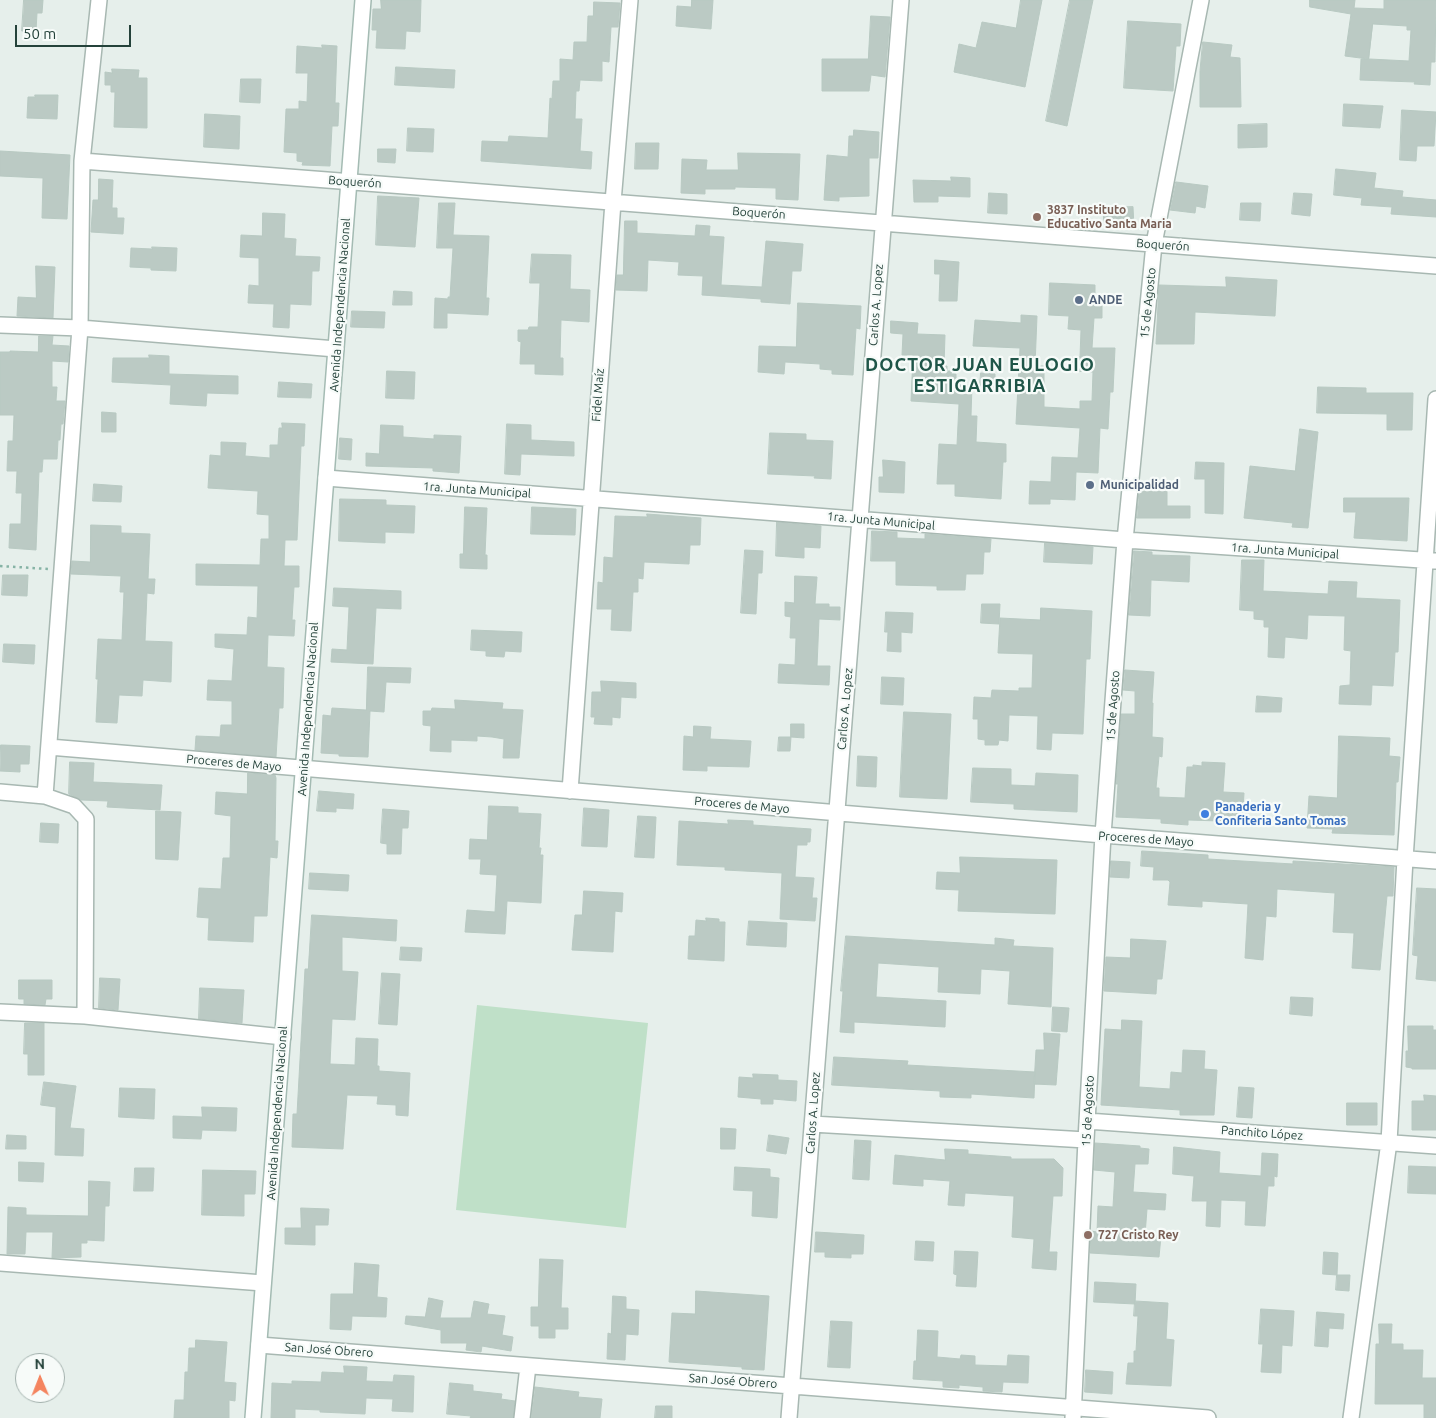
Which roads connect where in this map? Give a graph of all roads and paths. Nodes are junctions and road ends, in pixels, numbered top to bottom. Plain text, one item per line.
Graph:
1 (99, 0) edge
2 (364, 0) edge
3 (630, 0) edge
4 (901, 0) edge
5 (1201, 0) edge
6 (82, 161) junction
7 (349, 182) junction
8 (613, 202) junction
9 (882, 223) junction
10 (1154, 244) junction
11 (1436, 266) edge
12 (0, 325) edge
13 (80, 328) junction
14 (336, 349) junction
15 (1436, 399) edge
16 (326, 478) junction
17 (590, 498) junction
18 (860, 519) junction
19 (1125, 540) junction
20 (1431, 561) edge
21 (0, 566) edge
22 (62, 570) junction
23 (49, 747) junction
24 (303, 769) junction
25 (570, 791) junction
26 (0, 792) edge
27 (46, 796) junction
28 (836, 812) junction
29 (1103, 835) junction
30 (1405, 859) junction
31 (1436, 861) edge
32 (0, 1012) edge
33 (85, 1016) junction
34 (283, 1037) junction
35 (1087, 1121) junction
36 (812, 1124) junction
37 (1086, 1140) junction
38 (1389, 1142) junction
39 (1436, 1146) edge
40 (0, 1263) edge
41 (264, 1283) junction
42 (259, 1345) junction
43 (528, 1366) junction
44 (791, 1386) junction
45 (1073, 1413) edge
46 (253, 1418) edge
47 (522, 1418) edge
48 (789, 1418) edge
49 (1208, 1418) edge
50 (1351, 1418) edge

1 - 6 street
2 - 7 street, Avenida Independencia Nacional
3 - 8 street, Fidel Maíz
4 - 9 street, Carlos A. Lopez
5 - 10 street, 15 de Agosto
6 - 7 street, Boquerón
6 - 13 street
7 - 8 street, Boquerón
7 - 14 street, Avenida Independencia Nacional
8 - 9 street, Boquerón
8 - 17 street, Fidel Maíz
9 - 10 street, Boquerón
9 - 18 street, Carlos A. Lopez
10 - 11 street, Boquerón
10 - 19 street, 15 de Agosto
12 - 13 street
13 - 14 street
13 - 22 street
14 - 16 street, Avenida Independencia Nacional
15 - 20 street
16 - 17 street, 1ra. Junta Municipal
16 - 24 street, Avenida Independencia Nacional
17 - 18 street, 1ra. Junta Municipal
17 - 25 street, Fidel Maíz
18 - 19 street, 1ra. Junta Municipal
18 - 28 street, Carlos A. Lopez
19 - 20 street, 1ra. Junta Municipal
19 - 29 street, 15 de Agosto
20 - 30 street
21 - 22 path
22 - 23 street
23 - 24 street, Proceres de Mayo
23 - 27 street
24 - 25 street, Proceres de Mayo
24 - 34 street, Avenida Independencia Nacional
25 - 28 street, Proceres de Mayo
26 - 27 street
27 - 33 street
28 - 29 street, Proceres de Mayo
28 - 36 street, Carlos A. Lopez
29 - 30 street, Proceres de Mayo
29 - 35 street, 15 de Agosto
30 - 31 street, Proceres de Mayo
30 - 38 street
32 - 33 street
33 - 34 street
34 - 41 street, Avenida Independencia Nacional
35 - 37 street, 15 de Agosto
35 - 38 street, Panchito López
36 - 37 street
36 - 44 street, Carlos A. Lopez
37 - 45 street, 15 de Agosto
38 - 39 street, Panchito López
38 - 50 street
40 - 41 street
41 - 42 street, Avenida Independencia Nacional
42 - 43 street, San José Obrero
42 - 46 street, Avenida Independencia Nacional
43 - 44 street, San José Obrero
43 - 47 street
44 - 45 street, San José Obrero
44 - 48 street, Carlos A. Lopez
45 - 49 street, San José Obrero

